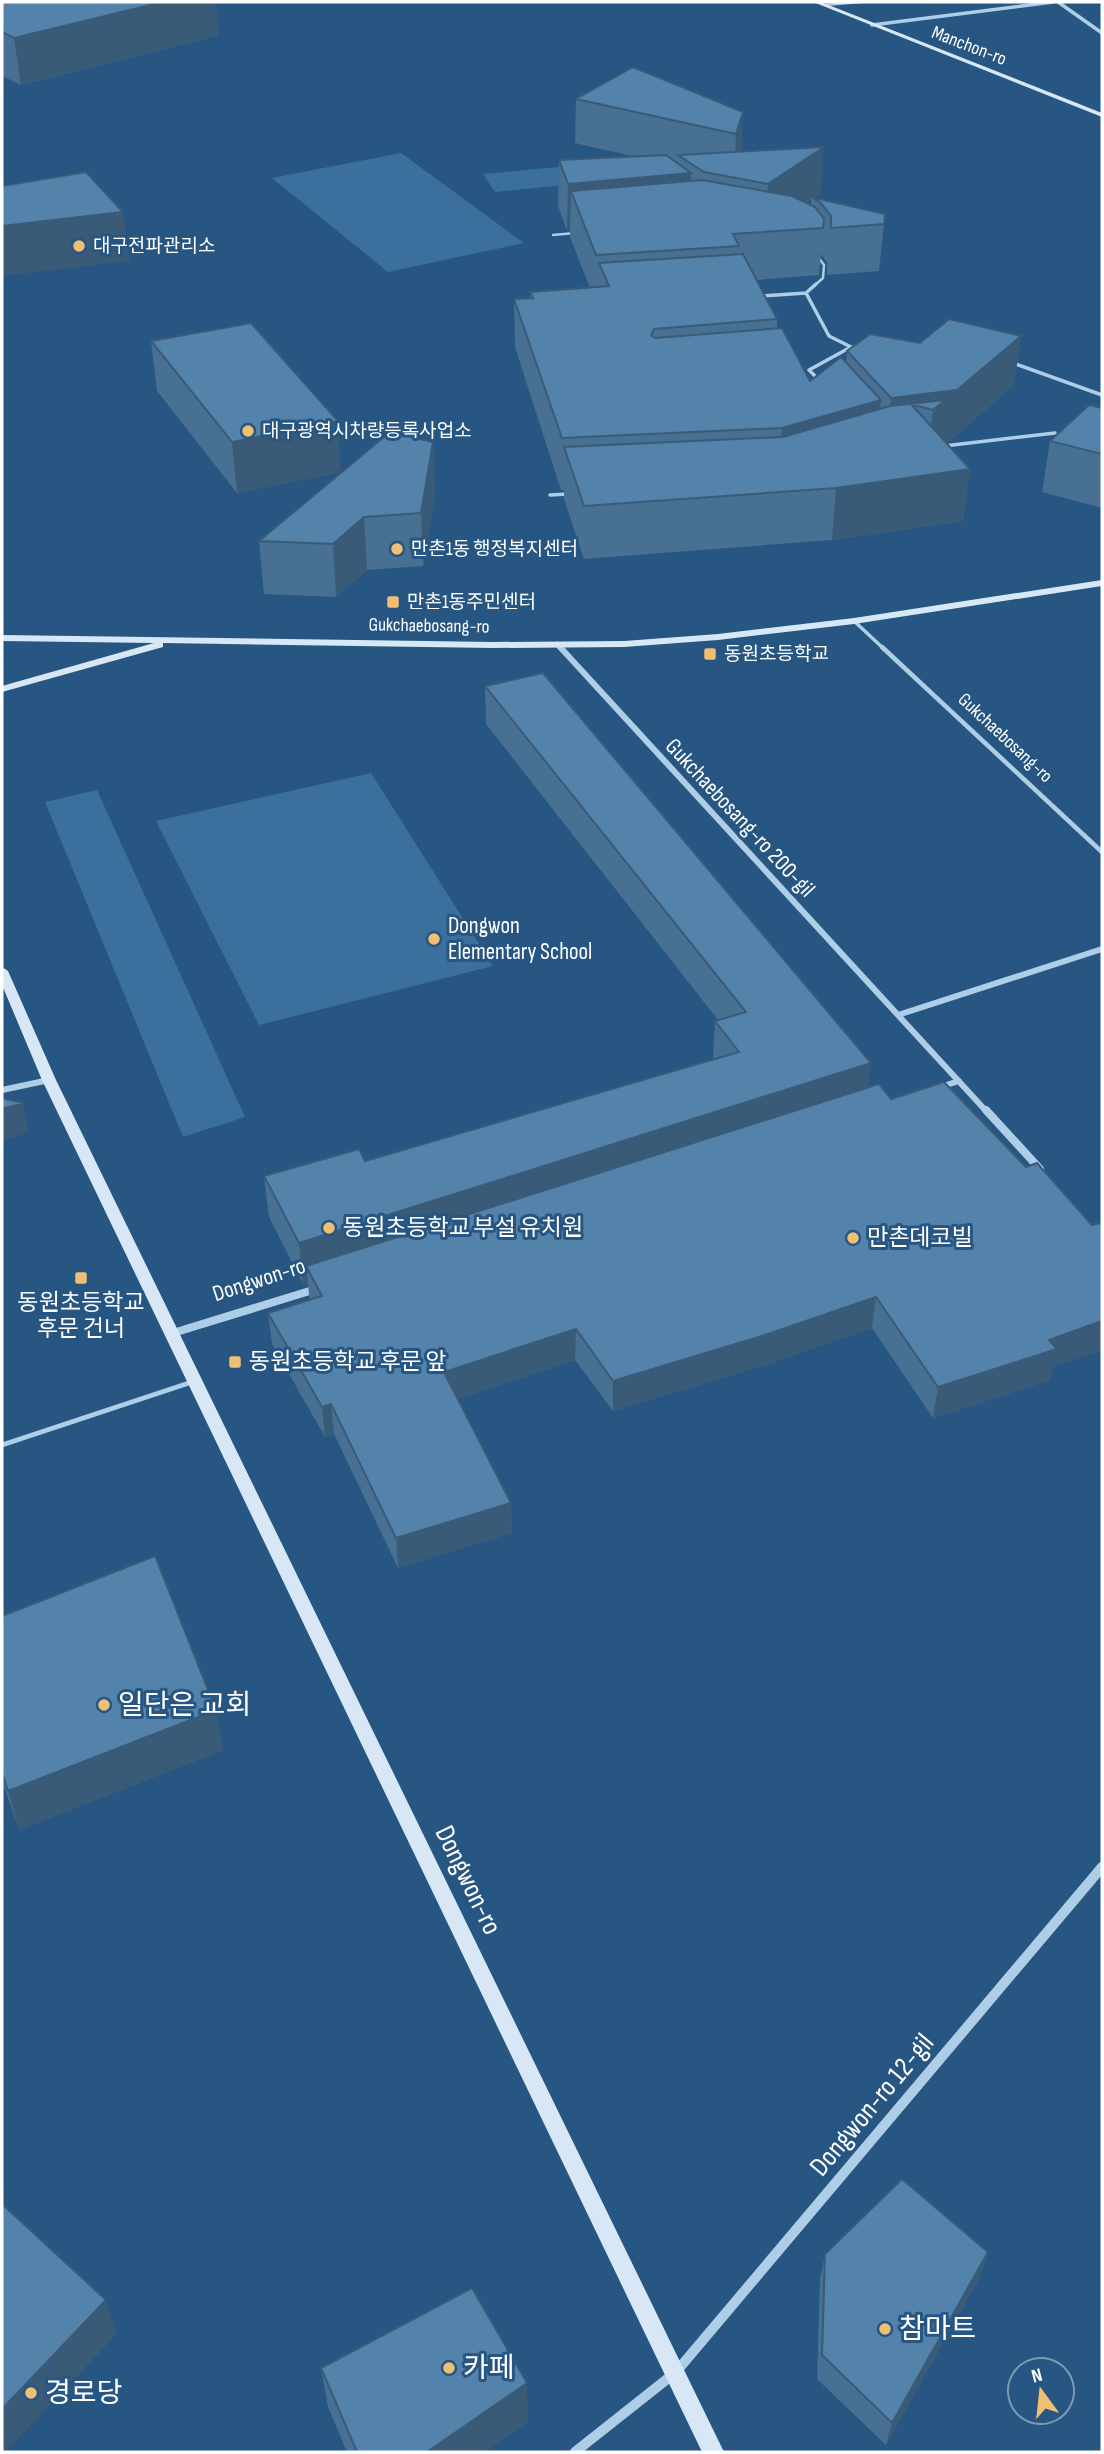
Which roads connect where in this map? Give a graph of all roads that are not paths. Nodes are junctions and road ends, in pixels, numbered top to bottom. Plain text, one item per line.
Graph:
1 (863, 2) edge
2 (1053, 2) edge
3 (1058, 2) edge
4 (820, 4) edge
5 (872, 25) junction
6 (1102, 33) edge
7 (1102, 115) edge
8 (579, 233) edge
9 (553, 235) dead end
10 (814, 251) edge
11 (806, 293) junction
12 (753, 297) edge
13 (864, 346) edge
14 (851, 347) junction
15 (1004, 360) edge
16 (809, 370) junction
17 (796, 371) edge
18 (819, 380) edge
19 (1102, 395) edge
20 (1055, 433) edge
21 (937, 447) edge
22 (577, 494) edge
23 (550, 495) dead end
24 (1102, 583) edge
25 (854, 621) junction
26 (2, 638) edge
27 (175, 640) junction
28 (557, 644) junction
29 (2, 689) edge
30 (1102, 852) edge
31 (1102, 949) edge
32 (2, 971) edge
33 (898, 1015) junction
34 (49, 1080) junction
35 (959, 1081) junction
36 (934, 1089) edge
37 (2, 1090) edge
38 (1049, 1178) edge
39 (324, 1286) edge
40 (173, 1333) junction
41 (196, 1380) junction
42 (2, 1445) edge
43 (1102, 1867) edge
44 (676, 2372) junction
45 (575, 2452) edge
46 (713, 2452) edge

1 - 4 lane, Manchon-ro
2 - 5 street
3 - 6 street
4 - 5 main road, Manchon-ro
5 - 7 main road, Manchon-ro
8 - 9 lane
10 - 11 lane
11 - 12 lane
11 - 14 lane
13 - 14 lane
14 - 16 lane
15 - 19 lane
16 - 17 lane
16 - 18 lane
20 - 21 lane
22 - 23 lane
24 - 25 main road, Gukchaebosang-ro
25 - 28 main road, Gukchaebosang-ro
25 - 30 lane, Gukchaebosang-ro
26 - 27 main road, Gukchaebosang-ro
27 - 28 main road, Gukchaebosang-ro
27 - 29 main road
28 - 33 street, Gukchaebosang-ro 200-gil
31 - 33 street
32 - 34 main road, Dongwon-ro
33 - 35 street, Gukchaebosang-ro 200-gil
34 - 37 street
34 - 40 main road, Dongwon-ro
35 - 36 street
35 - 38 street, Gukchaebosang-ro 200-gil
39 - 40 street, Dongwon-ro
40 - 41 main road, Dongwon-ro
41 - 42 lane
41 - 44 main road, Dongwon-ro
43 - 44 street, Dongwon-ro 12-gil
44 - 45 street, Dongwon-ro 12-gil
44 - 46 main road, Dongwon-ro

